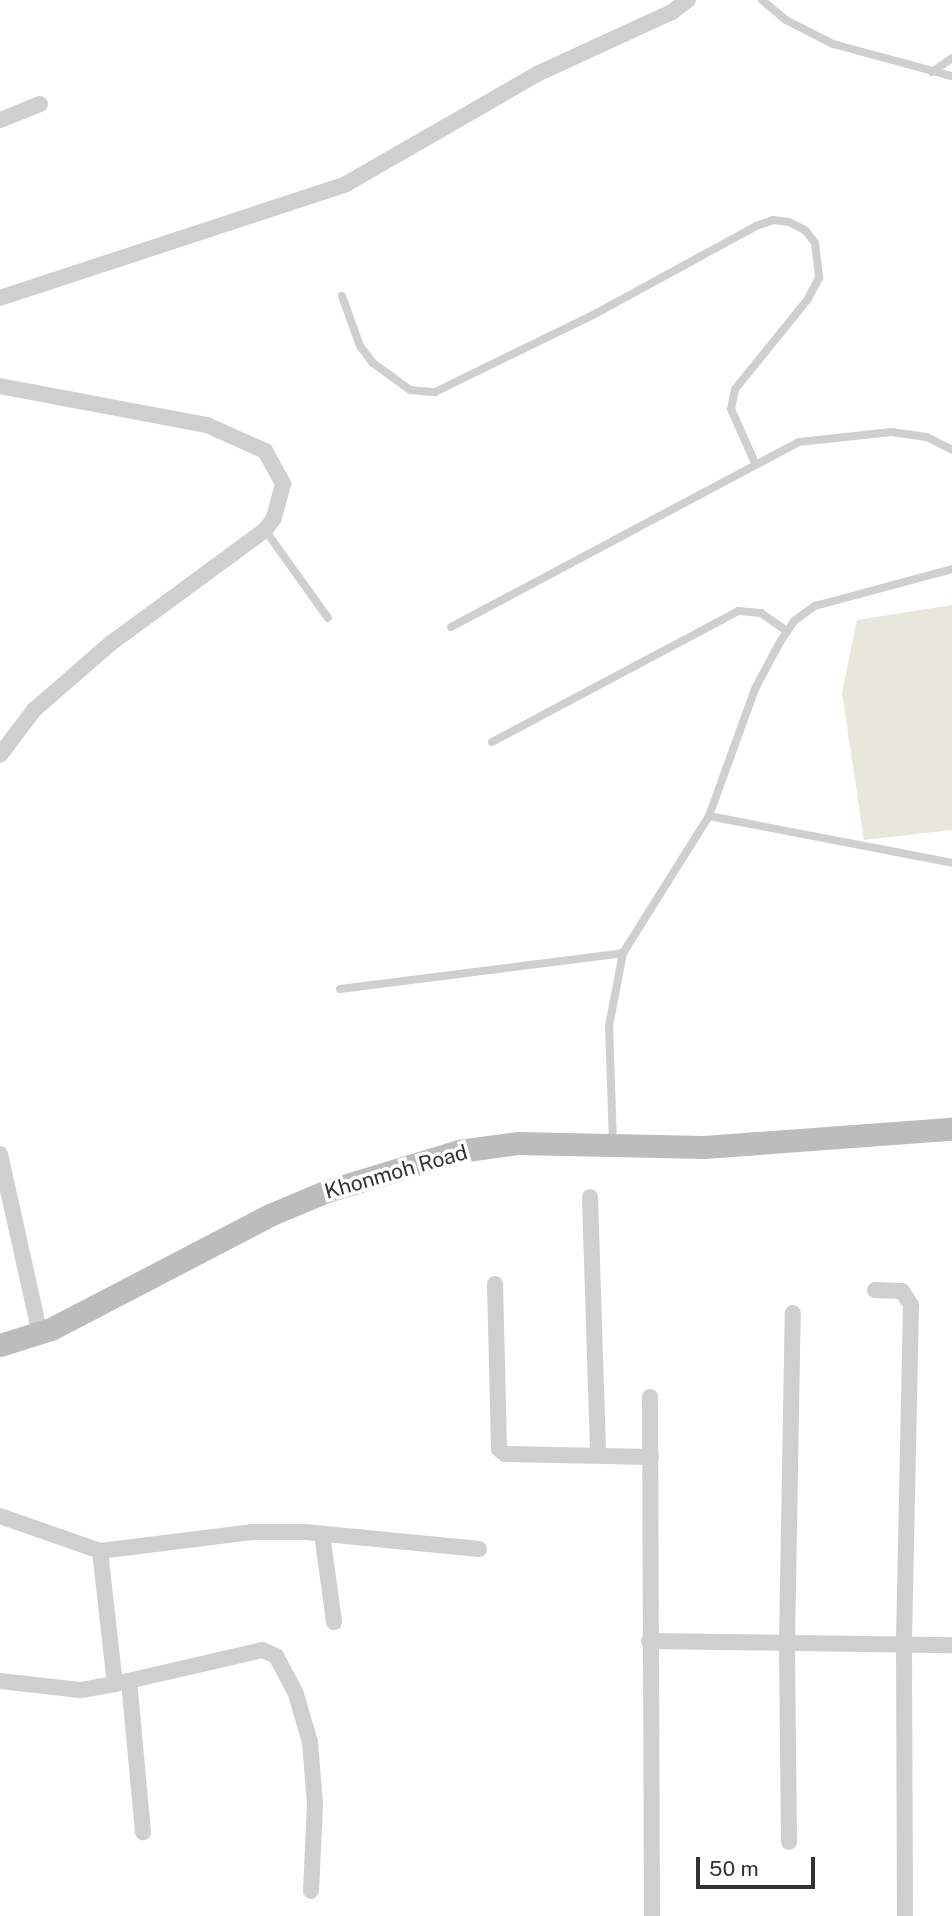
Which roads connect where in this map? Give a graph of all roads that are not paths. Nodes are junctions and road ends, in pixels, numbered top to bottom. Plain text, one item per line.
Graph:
1 (688, 0) edge
2 (761, 0) edge
3 (952, 58) edge
4 (932, 72) junction
5 (952, 76) edge
6 (40, 104) dead end
7 (0, 120) edge
8 (342, 296) dead end
9 (0, 298) edge
10 (0, 386) edge
11 (952, 450) edge
12 (755, 463) junction
13 (264, 530) junction
14 (952, 569) edge
15 (328, 618) dead end
16 (451, 627) dead end
17 (787, 631) junction
18 (492, 742) dead end
19 (0, 755) edge
20 (709, 816) junction
21 (952, 863) edge
22 (623, 953) junction
23 (340, 989) dead end
24 (952, 1129) edge
25 (613, 1147) junction
26 (0, 1154) edge
27 (590, 1196) dead end
28 (495, 1284) dead end
29 (875, 1290) dead end
30 (793, 1313) dead end
31 (40, 1334) junction
32 (0, 1345) edge
33 (650, 1397) dead end
34 (598, 1455) junction
35 (651, 1457) junction
36 (0, 1516) edge
37 (322, 1534) junction
38 (478, 1549) dead end
39 (100, 1552) junction
40 (334, 1622) dead end
41 (649, 1641) junction
42 (787, 1642) junction
43 (904, 1644) junction
44 (952, 1645) edge
45 (0, 1681) edge
46 (122, 1683) junction
47 (143, 1832) dead end
48 (789, 1842) dead end
49 (311, 1891) dead end
50 (652, 1916) edge
51 (905, 1916) edge

1 - 9 street
2 - 4 lane
3 - 4 lane
4 - 5 lane
6 - 7 street
8 - 12 lane
10 - 13 street
11 - 12 lane
12 - 16 lane
13 - 15 lane
13 - 19 street
14 - 17 lane
17 - 18 lane
17 - 20 lane
20 - 21 lane
20 - 22 lane
22 - 23 lane
22 - 25 lane
24 - 25 main road, Khonmoh Road
25 - 31 main road, Khonmoh Road
26 - 31 street
27 - 34 street
28 - 34 street
29 - 43 street
30 - 42 street
31 - 32 main road, Khonmoh Road
33 - 35 street
34 - 35 street
35 - 41 street
36 - 39 street
37 - 38 street
37 - 39 street
37 - 40 street
39 - 46 street
41 - 42 street
41 - 50 street
42 - 43 street
42 - 48 street
43 - 44 street
43 - 51 street
45 - 46 street
46 - 47 street
46 - 49 street

